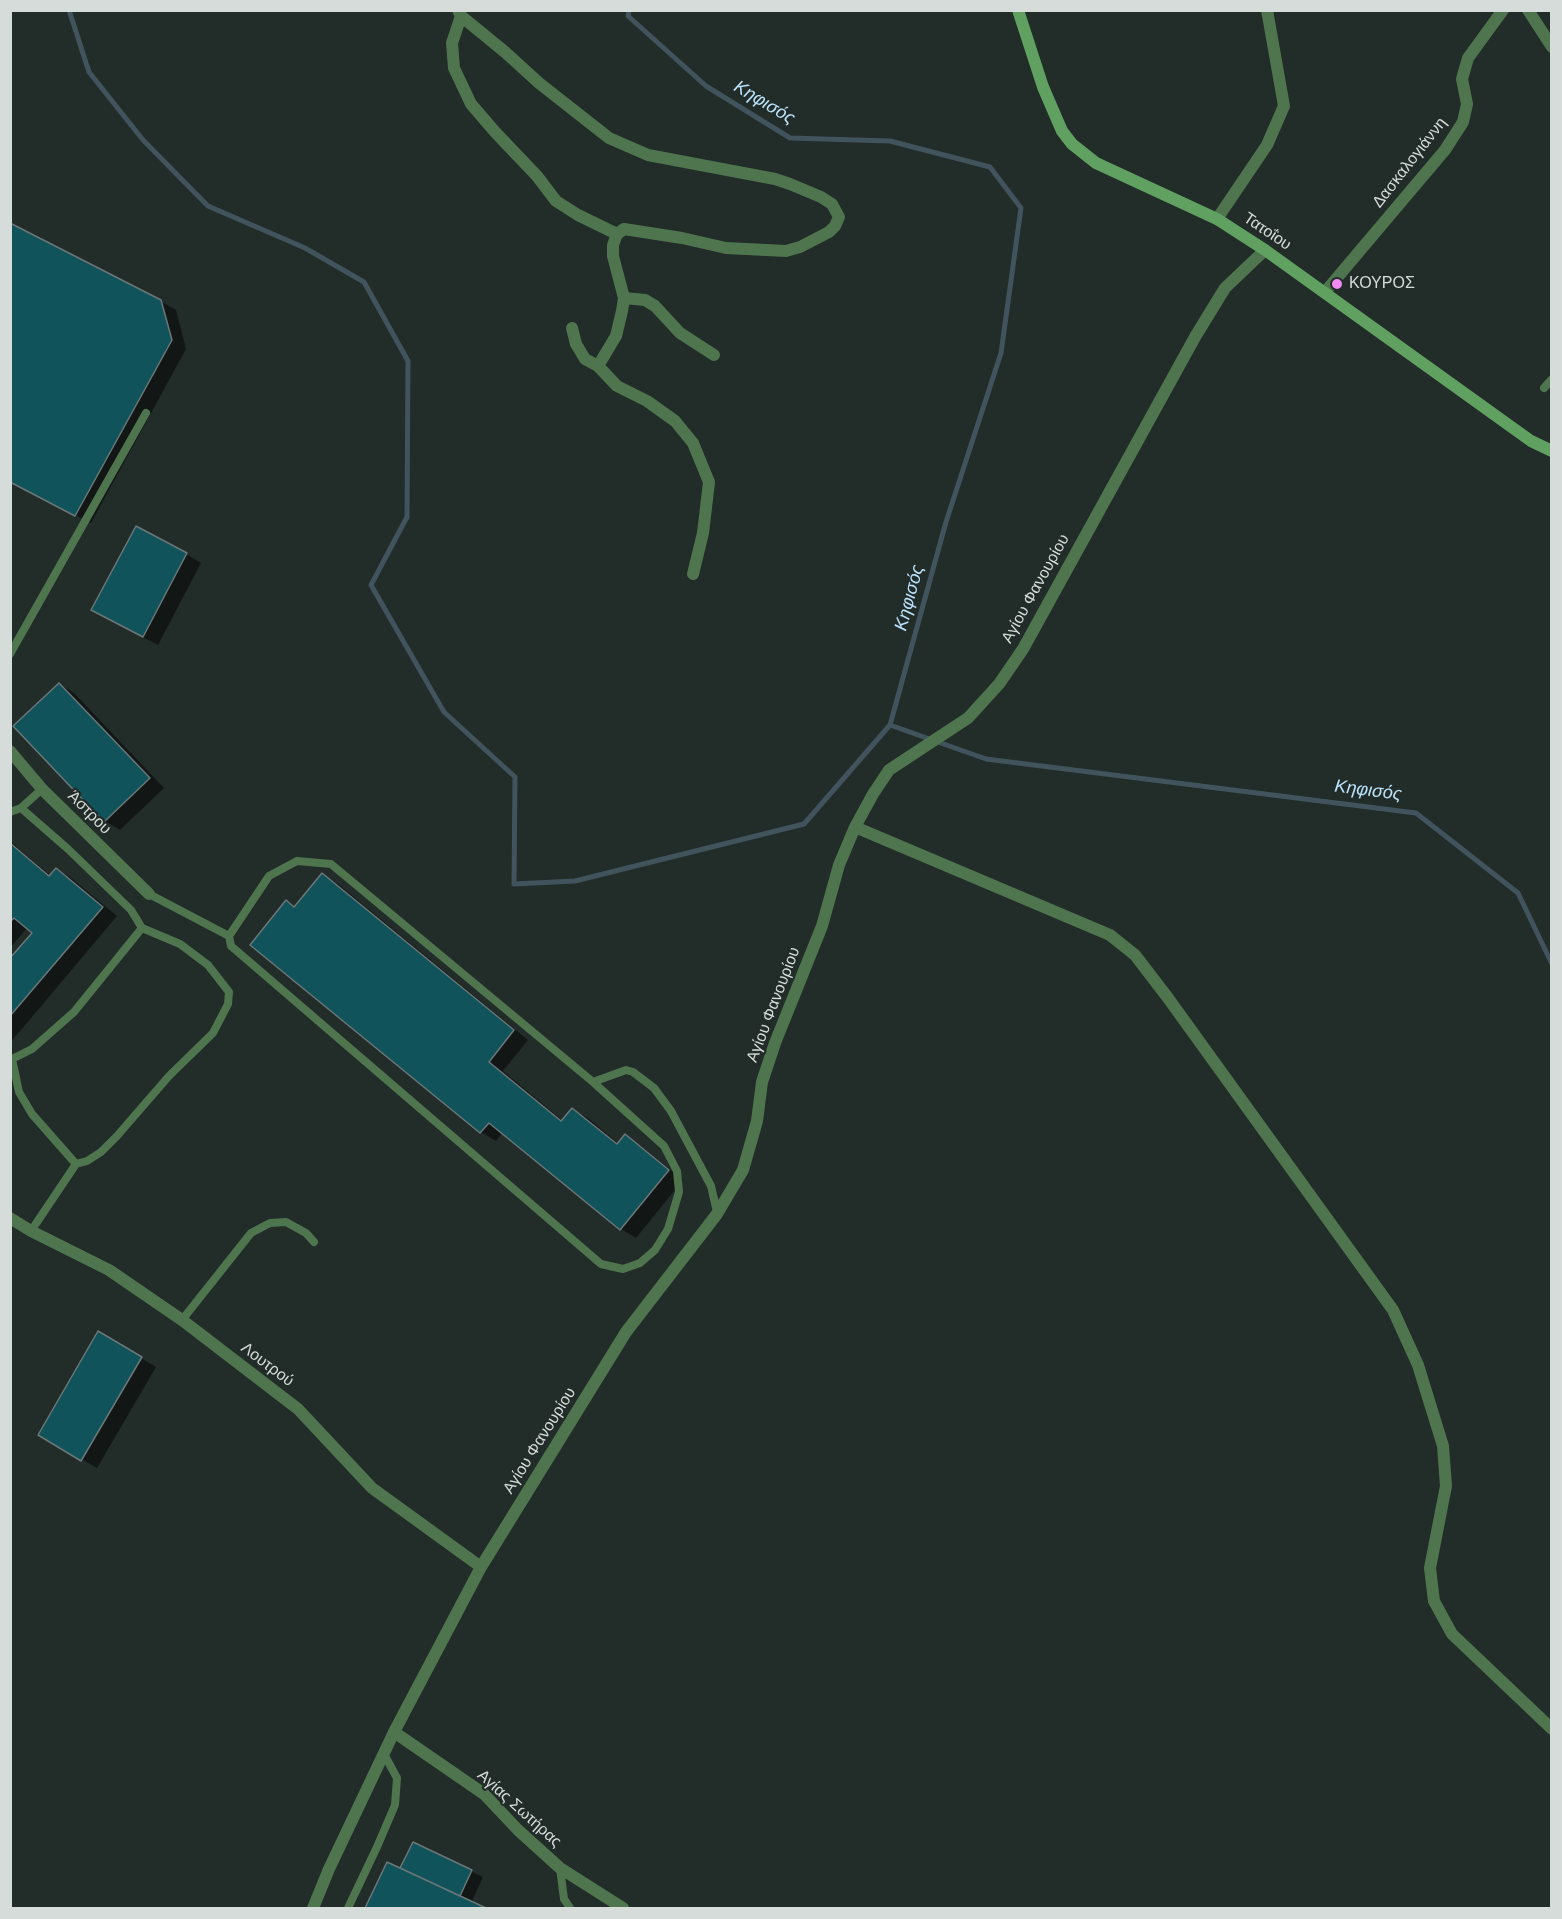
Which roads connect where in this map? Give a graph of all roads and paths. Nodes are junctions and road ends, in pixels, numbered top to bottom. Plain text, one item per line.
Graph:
1 (1018, 10) edge
2 (1267, 10) edge
3 (1503, 10) edge
4 (1528, 10) edge
5 (460, 13) edge
6 (1551, 47) edge
7 (1217, 219) junction
8 (617, 234) junction
9 (1265, 250) junction
10 (1325, 292) junction
11 (624, 297) junction
12 (572, 328) dead end
13 (714, 355) dead end
14 (598, 366) junction
15 (1551, 379) edge
16 (1544, 388) dead end
17 (146, 413) dead end
18 (1551, 451) edge
19 (693, 574) dead end
20 (10, 654) edge
21 (10, 751) edge
22 (42, 789) junction
23 (21, 808) junction
24 (10, 812) edge
25 (855, 827) junction
26 (149, 894) joint
27 (142, 928) junction
28 (229, 936) junction
29 (11, 1060) edge
30 (593, 1082) junction
31 (76, 1164) junction
32 (717, 1214) junction
33 (10, 1218) edge
34 (31, 1231) junction
35 (314, 1242) dead end
36 (182, 1320) junction
37 (481, 1567) junction
38 (1551, 1729) edge
39 (394, 1732) junction
40 (384, 1754) junction
41 (560, 1868) junction
42 (313, 1908) edge
43 (348, 1908) edge
44 (570, 1908) edge
45 (623, 1908) edge

1 - 7 main road, Τατοΐου
2 - 7 street
3 - 10 street, Δασκαλογιάννη
4 - 6 street
5 - 8 street
5 - 8 street
7 - 9 main road, Τατοΐου
8 - 11 street
9 - 10 main road, Τατοΐου
9 - 25 street, Αγίου Φανουρίου
10 - 18 main road, Τατοΐου
11 - 13 street
11 - 14 street
12 - 14 street
14 - 19 street
15 - 16 lane
17 - 20 lane
21 - 22 street, Άστρου
22 - 23 lane
22 - 26 street, Άστρου
23 - 24 lane
23 - 27 lane
25 - 32 street, Αγίου Φανουρίου
25 - 38 street
26 - 28 lane
27 - 29 lane
27 - 31 lane
28 - 30 lane
28 - 30 lane
29 - 31 lane
30 - 32 lane
31 - 34 lane
32 - 37 street, Αγίου Φανουρίου
33 - 34 street, Λουτρού
34 - 36 street, Λουτρού
35 - 36 lane
36 - 37 street, Λουτρού
37 - 39 street, Αγίου Φανουρίου
39 - 40 street, Αγίου Φανουρίου
39 - 41 street, Αγίας Σωτήρας
40 - 42 street, Αγίου Φανουρίου
40 - 43 lane
41 - 44 lane
41 - 45 street, Αγίας Σωτήρας

